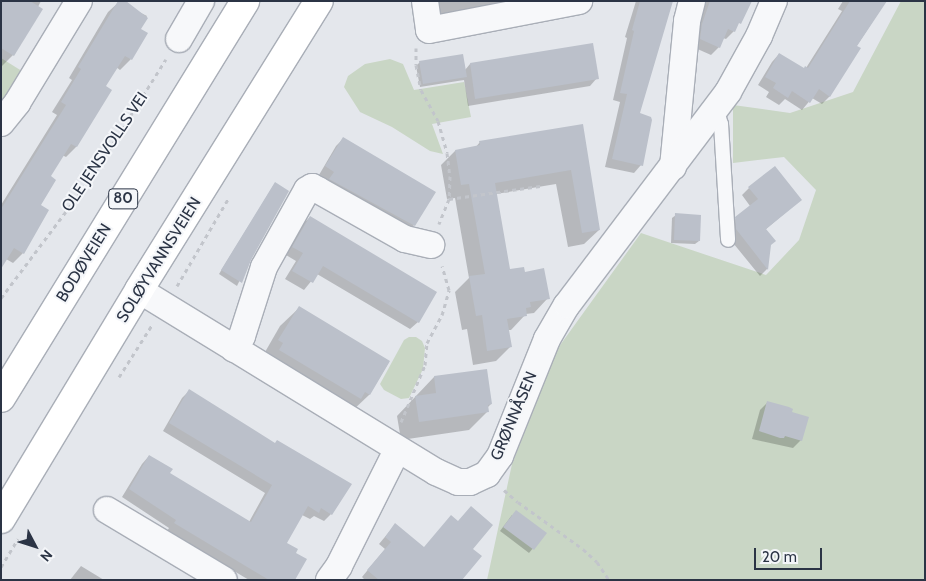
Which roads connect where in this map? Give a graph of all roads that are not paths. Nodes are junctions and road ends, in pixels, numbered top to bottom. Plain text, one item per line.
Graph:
1 (78, 1) edge
2 (201, 1) edge
3 (246, 1) edge
4 (318, 1) edge
5 (425, 1) edge
6 (580, 1) edge
7 (692, 1) edge
8 (774, 1) edge
9 (179, 39) road end
10 (716, 108) junction
11 (1, 123) edge
12 (672, 168) junction
13 (728, 240) dead end
14 (431, 245) dead end
15 (140, 290) junction
16 (234, 350) junction
17 (1, 398) edge
18 (396, 450) junction
19 (107, 510) dead end
20 (1, 519) edge
21 (224, 580) edge
22 (329, 580) edge

1 - 11 street
2 - 9 street
3 - 17 street, BODØVEIEN / 80
4 - 15 street, SOLØYVANNSVEIEN
5 - 6 street
7 - 12 street
8 - 10 street, GRØNNÅSEN
10 - 12 street, GRØNNÅSEN
10 - 13 lane
12 - 18 street, GRØNNÅSEN
14 - 16 street
15 - 16 street, GRØNNÅSEN
15 - 20 street, SOLØYVANNSVEIEN
16 - 18 street, GRØNNÅSEN
18 - 22 street
19 - 21 street

